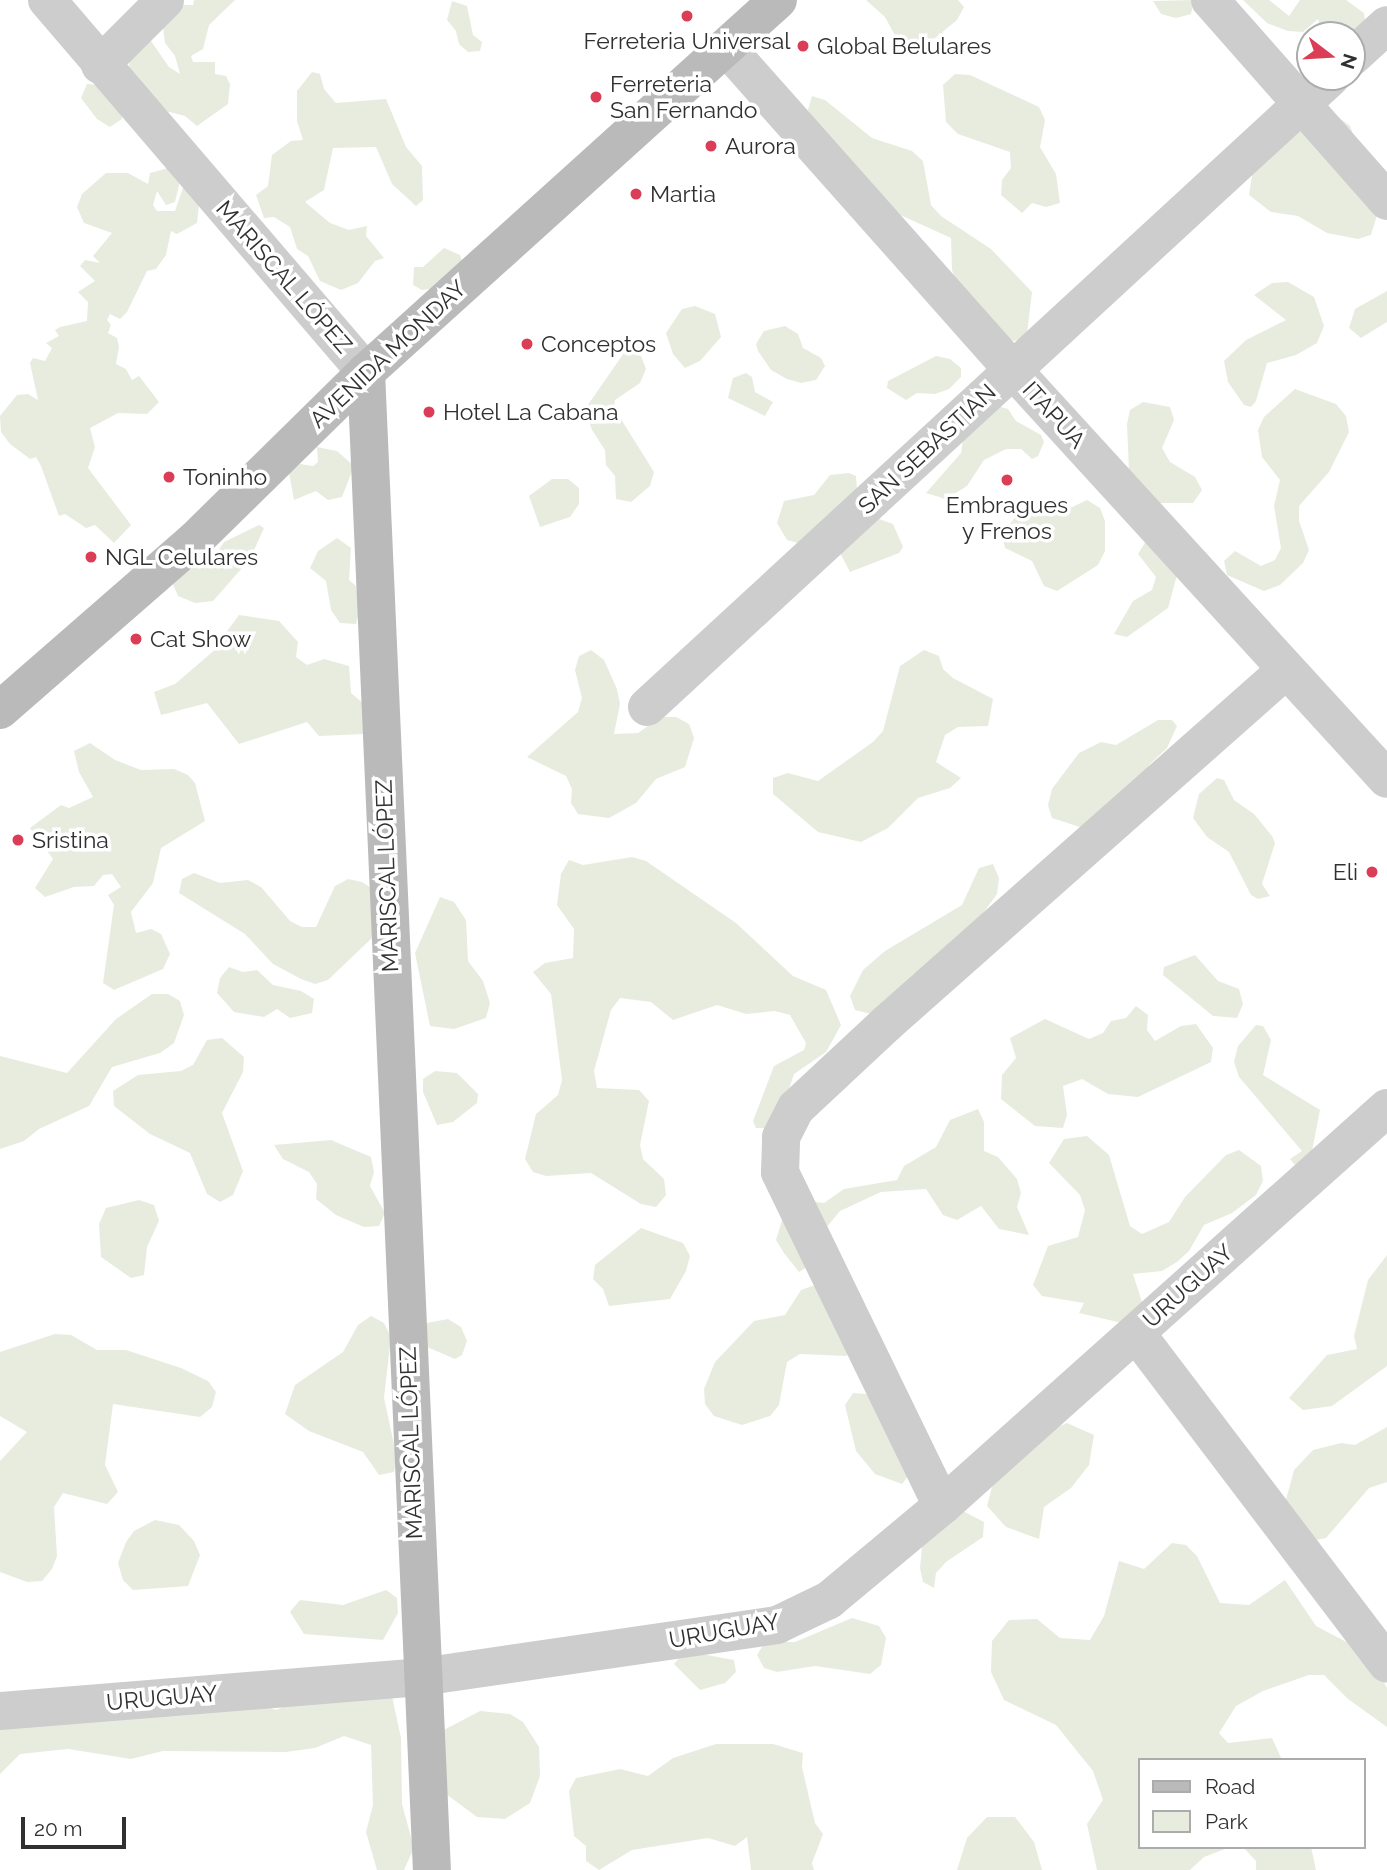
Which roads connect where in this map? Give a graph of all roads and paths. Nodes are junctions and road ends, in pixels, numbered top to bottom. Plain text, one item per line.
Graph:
1 (47, 0) edge
2 (165, 0) edge
3 (778, 0) edge
4 (1210, 0) edge
5 (1387, 25) edge
6 (1366, 44) edge
7 (726, 47) junction
8 (100, 65) junction
9 (1316, 91) edge
10 (1299, 106) junction
11 (1387, 201) edge
12 (1013, 370) junction
13 (366, 372) junction
14 (1286, 670) junction
15 (647, 707) dead end
16 (0, 710) edge
17 (1387, 779) edge
18 (1387, 1108) edge
19 (1136, 1333) junction
20 (942, 1506) junction
21 (1387, 1664) edge
22 (421, 1677) junction
23 (0, 1710) edge
24 (432, 1870) edge

1 - 8 street, MARISCAL LÓPEZ
2 - 8 street
3 - 7 street, AVENIDA MONDAY
4 - 10 street
5 - 6 street
7 - 12 street, ITAPUA
7 - 13 street, AVENIDA MONDAY
8 - 13 street, MARISCAL LÓPEZ
9 - 10 street, SAN SEBASTIAN
10 - 11 street
10 - 12 street, SAN SEBASTIAN
12 - 14 street, ITAPUA
12 - 15 street, SAN SEBASTIAN
13 - 16 street, AVENIDA MONDAY
13 - 22 street, MARISCAL LÓPEZ
14 - 17 street, ITAPUA
14 - 20 street
18 - 19 street, URUGUAY
19 - 20 street, URUGUAY
19 - 21 street
20 - 22 street, URUGUAY
22 - 23 street, URUGUAY
22 - 24 street, MARISCAL LÓPEZ

